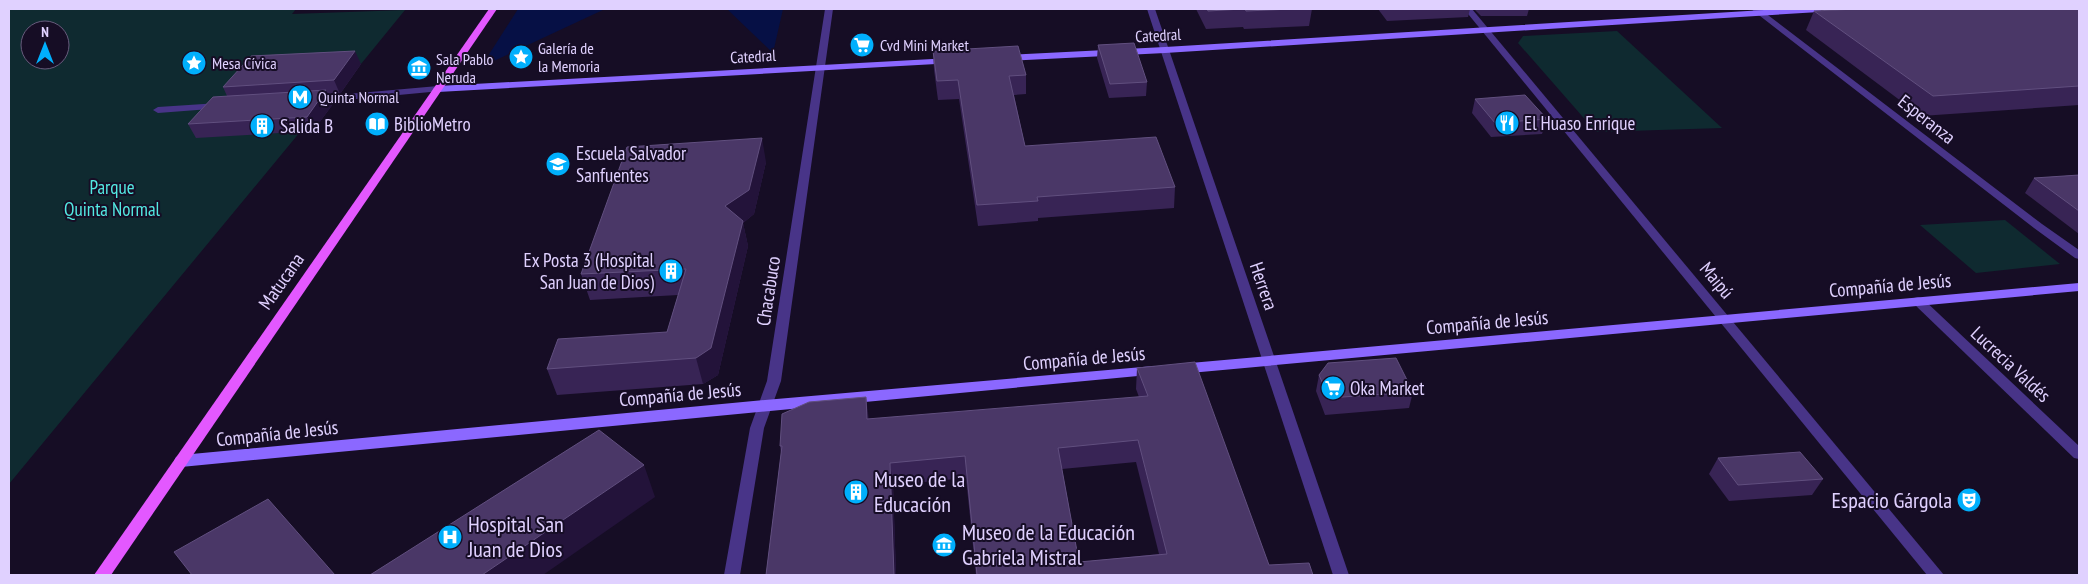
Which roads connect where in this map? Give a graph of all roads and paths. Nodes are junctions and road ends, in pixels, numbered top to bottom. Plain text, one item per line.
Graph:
1 (493, 9) edge
2 (829, 9) edge
3 (1151, 9) edge
4 (1468, 9) edge
5 (1819, 9) edge
6 (1758, 10) edge
7 (1486, 30) junction
8 (1165, 50) junction
9 (999, 58) edge
10 (960, 60) edge
11 (820, 68) junction
12 (438, 89) junction
13 (303, 101) edge
14 (234, 105) edge
15 (158, 110) dead end
16 (2079, 255) edge
17 (2079, 287) edge
18 (1918, 301) junction
19 (1724, 318) junction
20 (1269, 361) junction
21 (765, 405) junction
22 (2079, 454) edge
23 (181, 461) junction
24 (102, 575) edge
25 (732, 575) edge
26 (1341, 575) edge
27 (1936, 575) edge

1 - 12 main road, Matucana
2 - 11 street, Chacabuco
3 - 8 street, Herrera
4 - 7 street, Maipú
5 - 6 main road, Catedral
6 - 7 main road, Catedral
6 - 16 street, Esperanza
7 - 8 main road, Catedral
7 - 19 street, Maipú
8 - 9 main road, Catedral
8 - 20 street, Herrera
10 - 11 main road, Catedral
11 - 12 main road, Catedral
11 - 21 street, Chacabuco
12 - 13 street
12 - 23 main road, Matucana
14 - 15 street
17 - 18 main road, Compañía de Jesús
18 - 19 main road, Compañía de Jesús
18 - 22 street, Lucrecia Valdés
19 - 20 main road, Compañía de Jesús
19 - 27 street, Maipú
20 - 21 main road, Compañía de Jesús
20 - 26 street, Herrera
21 - 23 main road, Compañía de Jesús
21 - 25 street, Chacabuco
23 - 24 main road, Matucana

